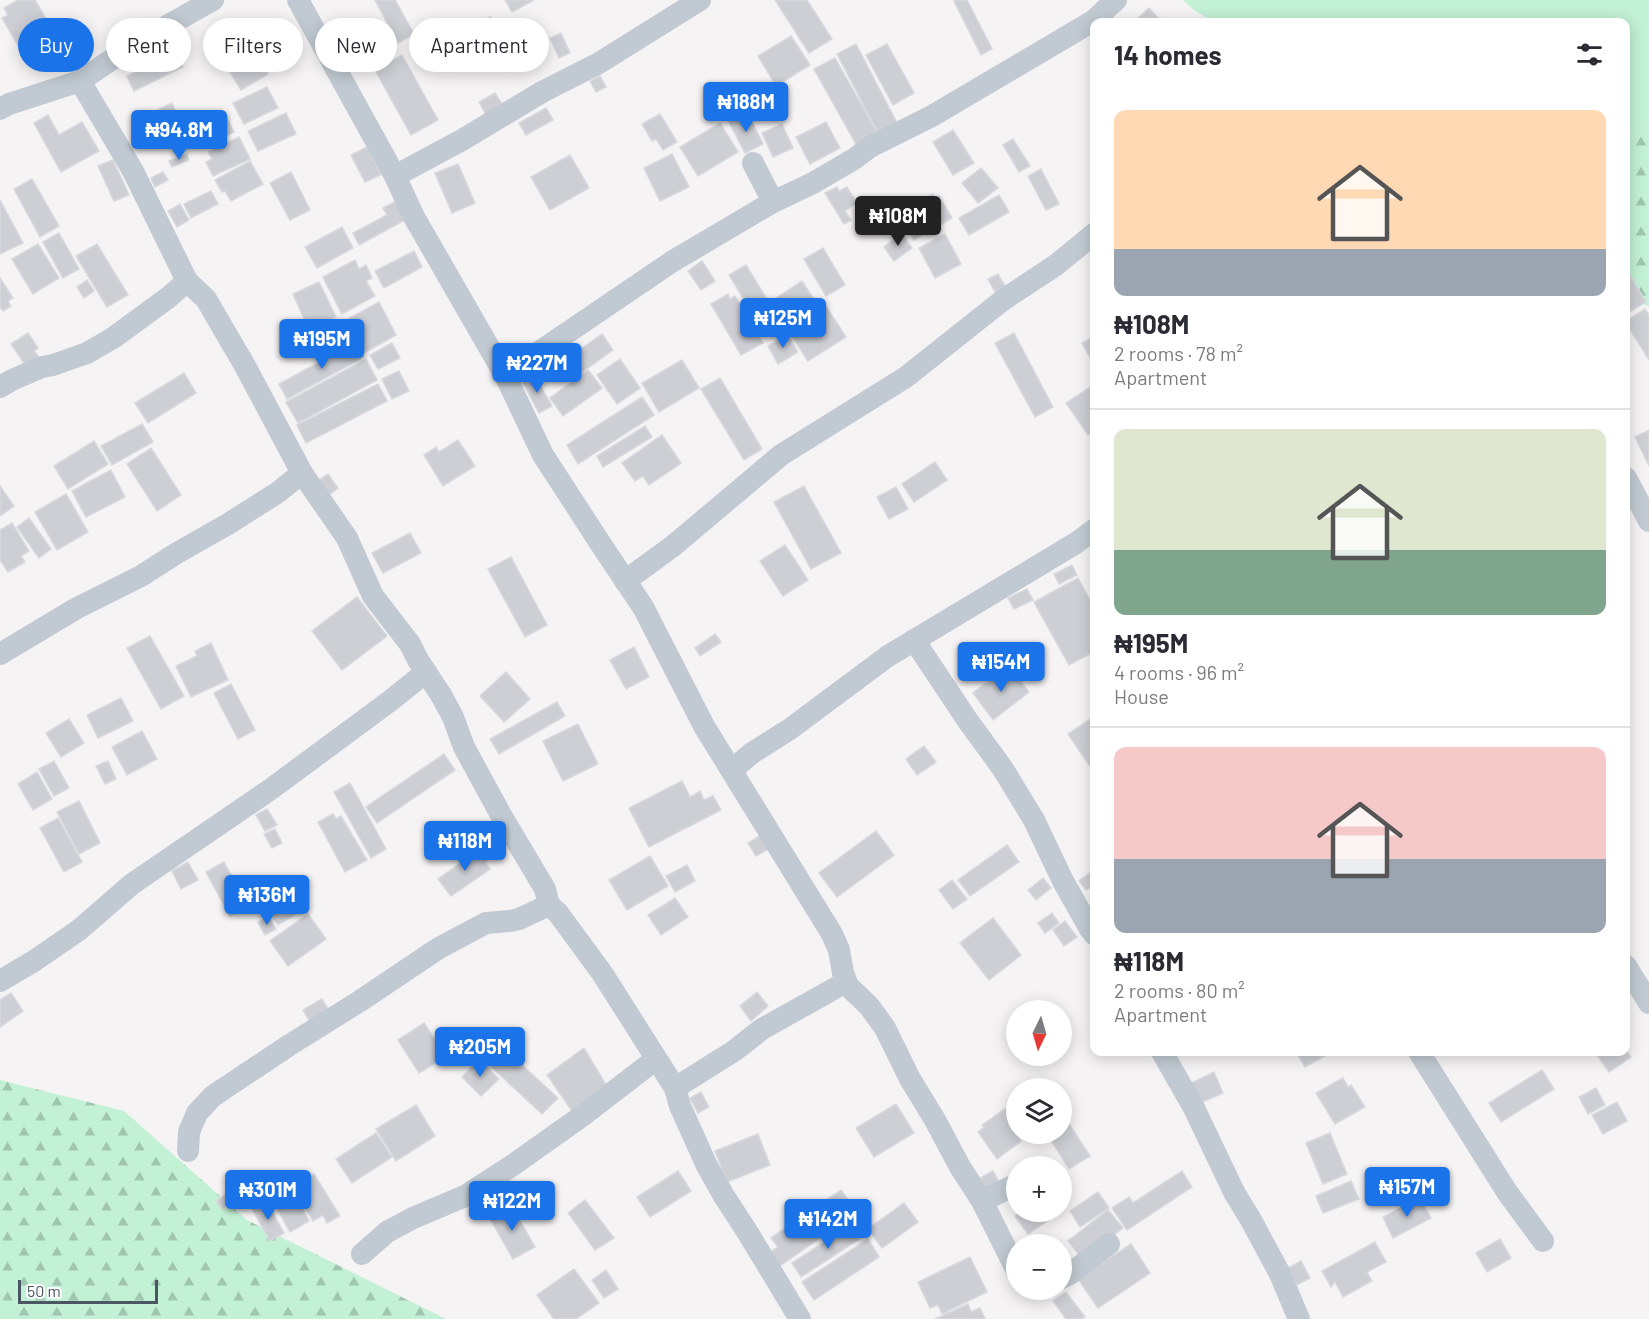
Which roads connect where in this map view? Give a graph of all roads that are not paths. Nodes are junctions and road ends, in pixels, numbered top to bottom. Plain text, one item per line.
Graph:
1 (213, 0) edge
2 (298, 0) edge
3 (700, 0) edge
4 (1116, 0) edge
5 (1096, 18) edge
6 (1090, 23) edge
7 (80, 81) junction
8 (3, 102) edge
9 (753, 163) dead end
10 (395, 176) junction
11 (773, 202) junction
12 (1090, 236) edge
13 (187, 281) junction
14 (504, 375) junction
15 (0, 387) edge
16 (302, 473) junction
17 (1630, 485) edge
18 (1649, 521) edge
19 (1090, 533) edge
20 (625, 581) junction
21 (914, 640) junction
22 (0, 654) edge
23 (426, 672) junction
24 (732, 770) junction
25 (549, 904) junction
26 (1090, 929) edge
27 (1630, 972) edge
28 (0, 981) edge
29 (846, 982) junction
30 (1649, 1003) edge
31 (1164, 1056) edge
32 (1422, 1056) edge
33 (656, 1059) junction
34 (675, 1088) junction
35 (188, 1151) dead end
36 (1006, 1189) edge
37 (981, 1201) junction
38 (1543, 1241) dead end
39 (1109, 1244) dead end
40 (1006, 1250) edge
41 (362, 1254) dead end
42 (1072, 1272) edge
43 (800, 1319) edge
44 (1299, 1319) edge

1 - 7 street
2 - 10 street
3 - 10 street
4 - 5 street
6 - 11 street
7 - 8 street
7 - 13 street
9 - 11 street
10 - 14 street
11 - 14 street
12 - 20 street
13 - 15 street
13 - 16 street
14 - 20 street
16 - 22 street
16 - 23 street
17 - 18 street
19 - 21 street
20 - 24 street
21 - 24 street
21 - 26 street
23 - 25 street
23 - 28 street
24 - 29 street
25 - 33 street
25 - 35 street
27 - 30 street
29 - 34 street
29 - 37 street
31 - 44 street
32 - 38 street
33 - 34 street
33 - 41 street
34 - 43 street
36 - 37 street
37 - 40 street
39 - 42 street

